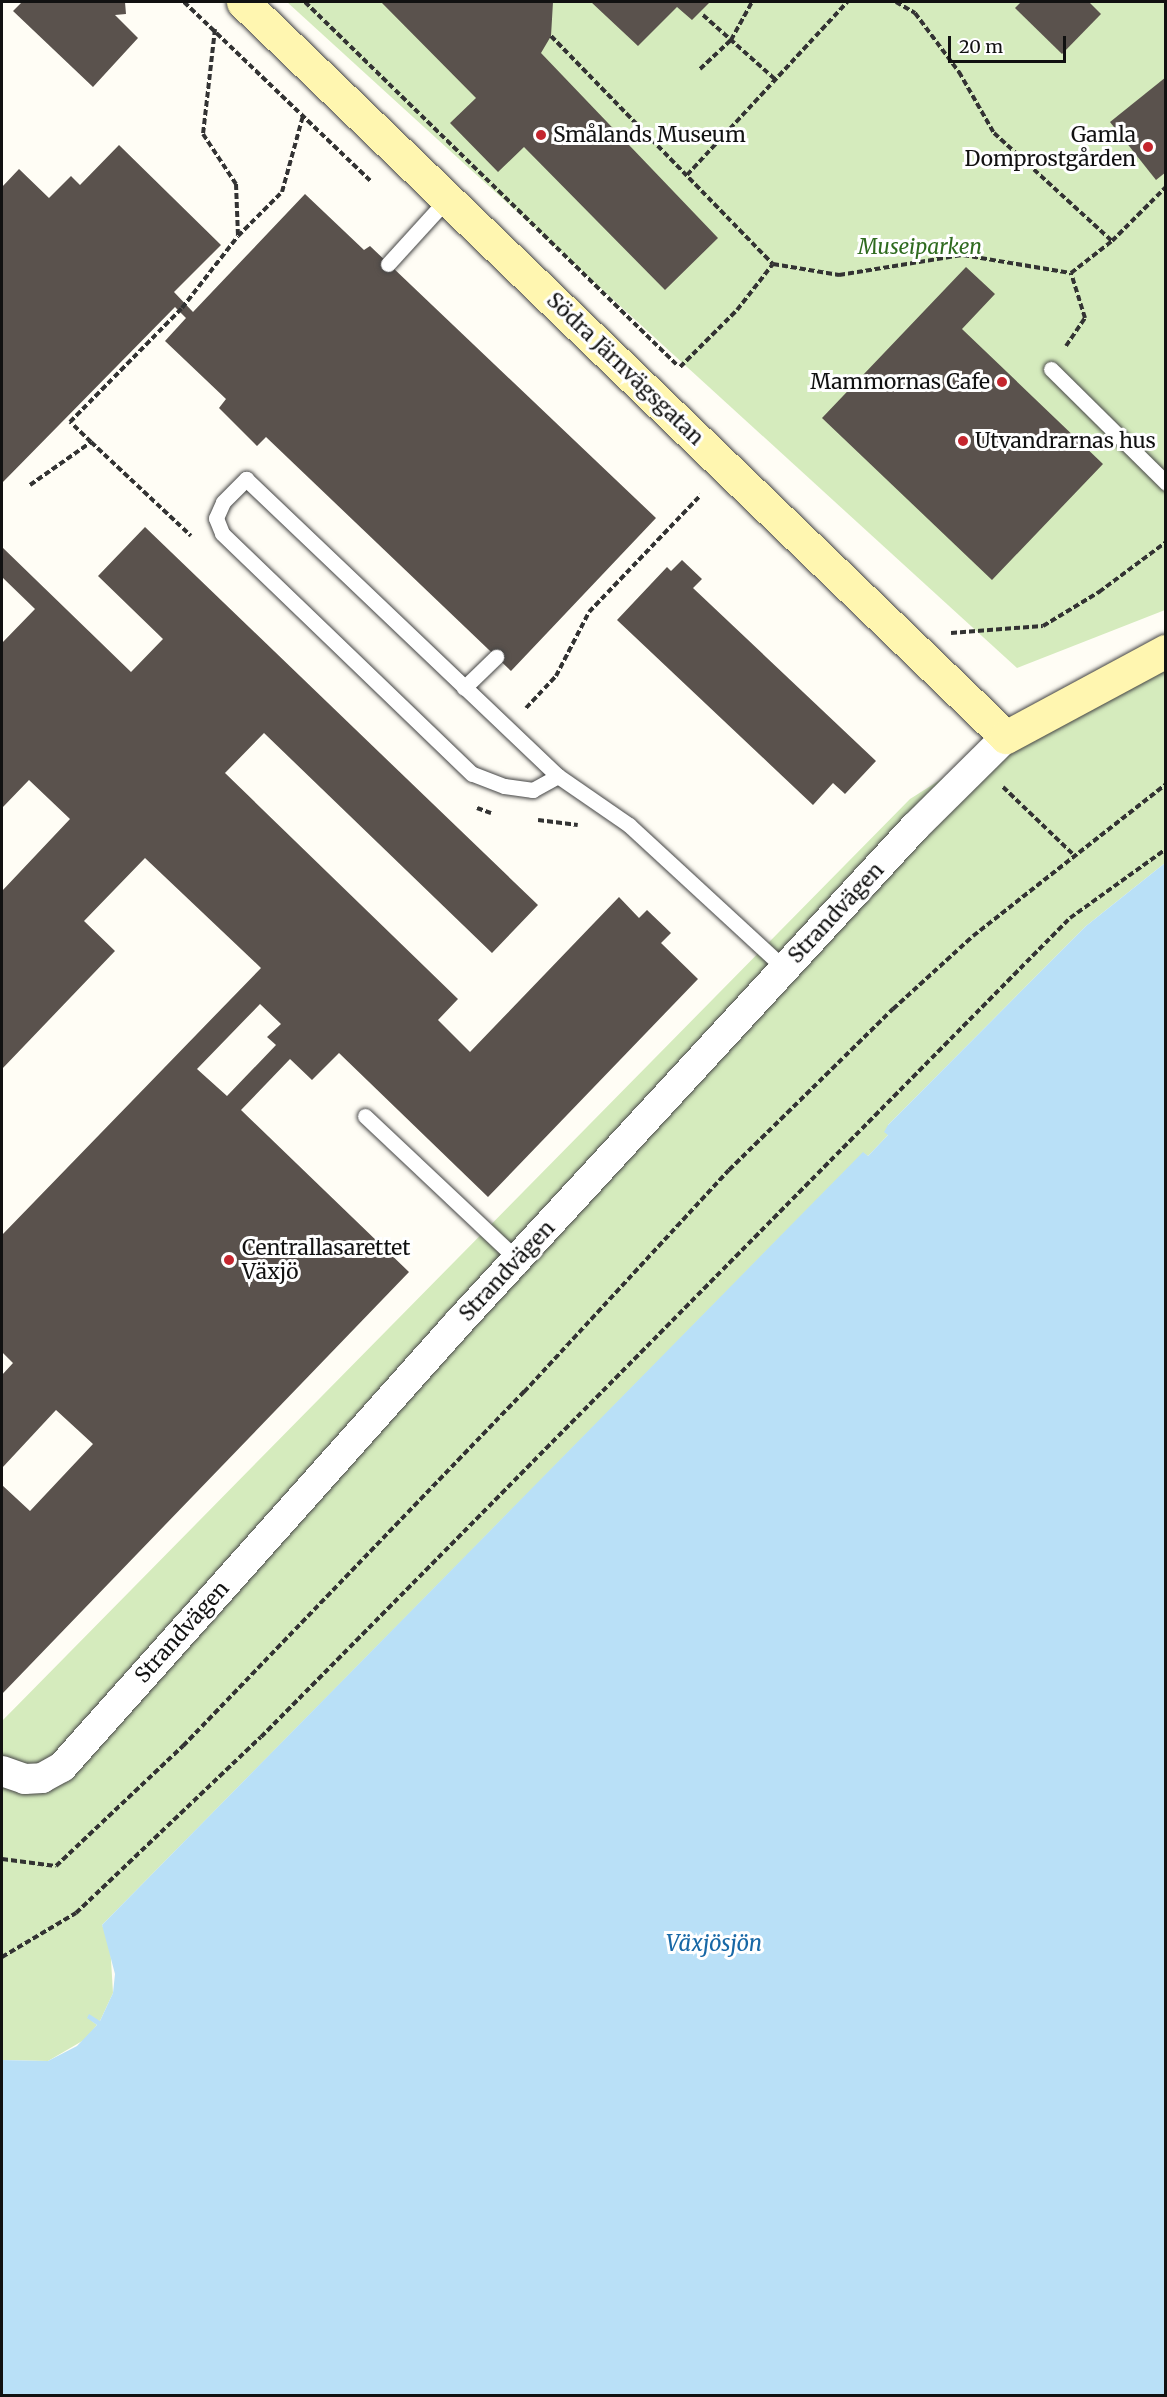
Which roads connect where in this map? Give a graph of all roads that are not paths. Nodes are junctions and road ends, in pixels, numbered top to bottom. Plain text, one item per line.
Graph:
1 (232, 12) edge
2 (449, 197) junction
3 (388, 264) dead end
4 (1051, 369) road end
5 (1166, 483) edge
6 (1166, 651) edge
7 (496, 657) dead end
8 (464, 688) junction
9 (1006, 737) junction
10 (558, 776) junction
11 (785, 969) junction
12 (365, 1116) dead end
13 (517, 1259) junction
14 (2, 1771) edge

1 - 2 street, Södra Järnvägsgatan
2 - 3 lane
2 - 9 street, Södra Järnvägsgatan
4 - 5 lane
6 - 9 street
7 - 8 lane
8 - 10 lane
8 - 10 lane
9 - 11 street, Strandvägen
10 - 11 lane
11 - 13 street, Strandvägen
12 - 13 lane
13 - 14 street, Strandvägen

